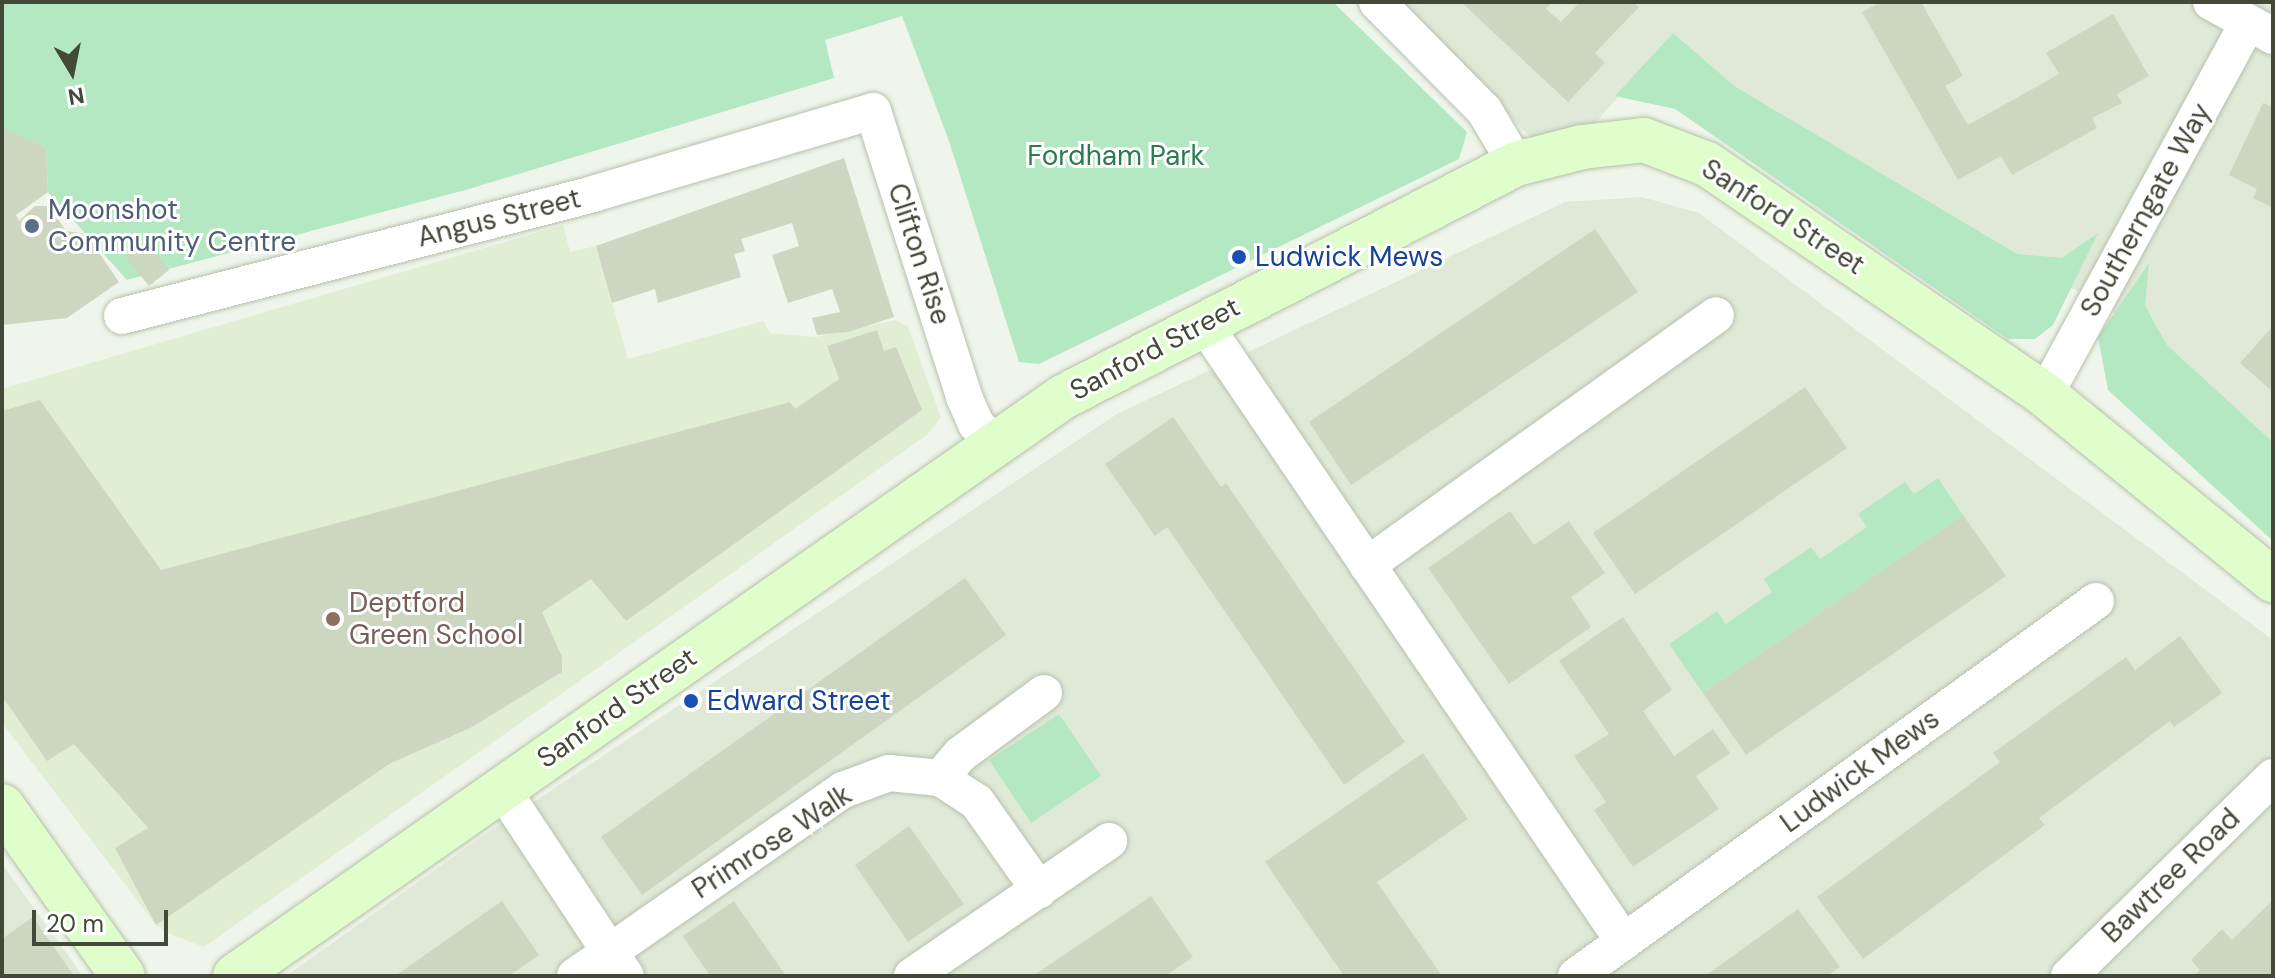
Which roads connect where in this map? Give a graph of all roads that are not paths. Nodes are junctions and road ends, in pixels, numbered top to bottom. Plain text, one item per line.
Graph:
1 (1377, 2) edge
2 (2211, 2) edge
3 (2260, 31) edge
4 (873, 111) joint
5 (1516, 164) junction
6 (1716, 315) dead end
7 (122, 316) dead end
8 (1204, 324) junction
9 (2045, 395) junction
10 (994, 443) junction
11 (1367, 565) junction
12 (2273, 580) edge
13 (2096, 601) dead end
14 (1044, 693) dead end
15 (2273, 777) edge
16 (940, 778) junction
17 (502, 789) junction
18 (2, 806) edge
19 (1109, 841) dead end
20 (1039, 890) junction
21 (1624, 942) junction
22 (618, 963) edge
23 (123, 976) edge
24 (235, 976) edge
25 (575, 976) edge
26 (912, 976) edge
27 (1576, 976) edge
28 (2069, 976) edge

1 - 5 street
2 - 3 street, Southerngate Way
3 - 9 street, Southerngate Way
4 - 7 street, Angus Street
4 - 10 street, Clifton Rise
5 - 8 main road, Sanford Street
5 - 9 main road, Sanford Street
6 - 11 street
8 - 10 main road, Sanford Street
8 - 11 street
9 - 12 main road, Sanford Street
10 - 17 main road, Sanford Street
11 - 21 street
13 - 21 street, Ludwick Mews
14 - 16 street
15 - 28 street, Bawtree Road
16 - 20 street, Primrose Walk
16 - 22 street, Primrose Walk
17 - 22 street
17 - 24 main road, Sanford Street
18 - 23 main road
19 - 20 street
20 - 26 street
21 - 27 street, Ludwick Mews
22 - 25 street, Primrose Walk

